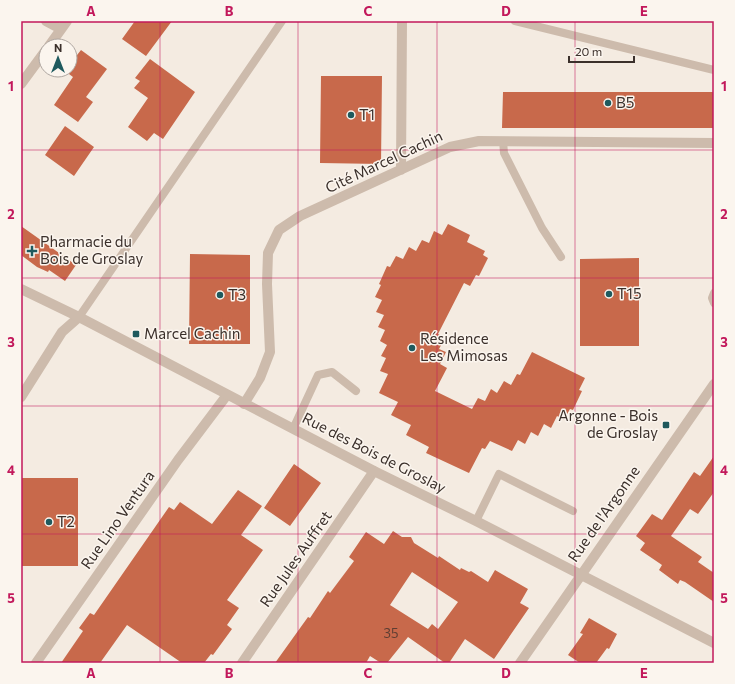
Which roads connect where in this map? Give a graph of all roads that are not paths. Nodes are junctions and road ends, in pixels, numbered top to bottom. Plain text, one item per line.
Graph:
1 (46, 21) edge
2 (282, 21) edge
3 (402, 21) edge
4 (515, 21) edge
5 (64, 25) edge
6 (55, 38) edge
7 (38, 61) edge
8 (714, 70) edge
9 (21, 84) edge
10 (503, 141) junction
11 (714, 142) edge
12 (401, 170) junction
13 (561, 257) dead end
14 (21, 289) edge
15 (714, 293) edge
16 (714, 303) edge
17 (79, 317) junction
18 (714, 384) edge
19 (356, 392) dead end
20 (227, 395) junction
21 (21, 397) edge
22 (244, 404) junction
23 (293, 429) junction
24 (374, 471) junction
25 (573, 511) dead end
26 (476, 521) junction
27 (580, 575) junction
28 (714, 643) edge
29 (36, 663) edge
30 (242, 663) edge
31 (520, 663) edge

1 - 5 street
2 - 17 lane
3 - 12 street
4 - 8 lane
5 - 6 street
7 - 9 street
10 - 11 street, Cité Marcel Cachin
10 - 12 street, Cité Marcel Cachin
10 - 13 lane
12 - 22 street, Cité Marcel Cachin
14 - 17 street, Rue des Bois de Groslay
15 - 16 lane
17 - 20 street, Rue des Bois de Groslay
17 - 21 street
18 - 27 street, Rue de l'Argonne
19 - 23 lane
20 - 22 street, Rue des Bois de Groslay
20 - 29 street, Rue Lino Ventura
22 - 23 street, Rue des Bois de Groslay
23 - 24 street, Rue des Bois de Groslay
24 - 26 street, Rue des Bois de Groslay
24 - 30 street, Rue Jules Auffret
25 - 26 lane
26 - 27 street, Rue des Bois de Groslay
27 - 28 street, Rue des Bois de Groslay
27 - 31 street, Rue de l'Argonne

